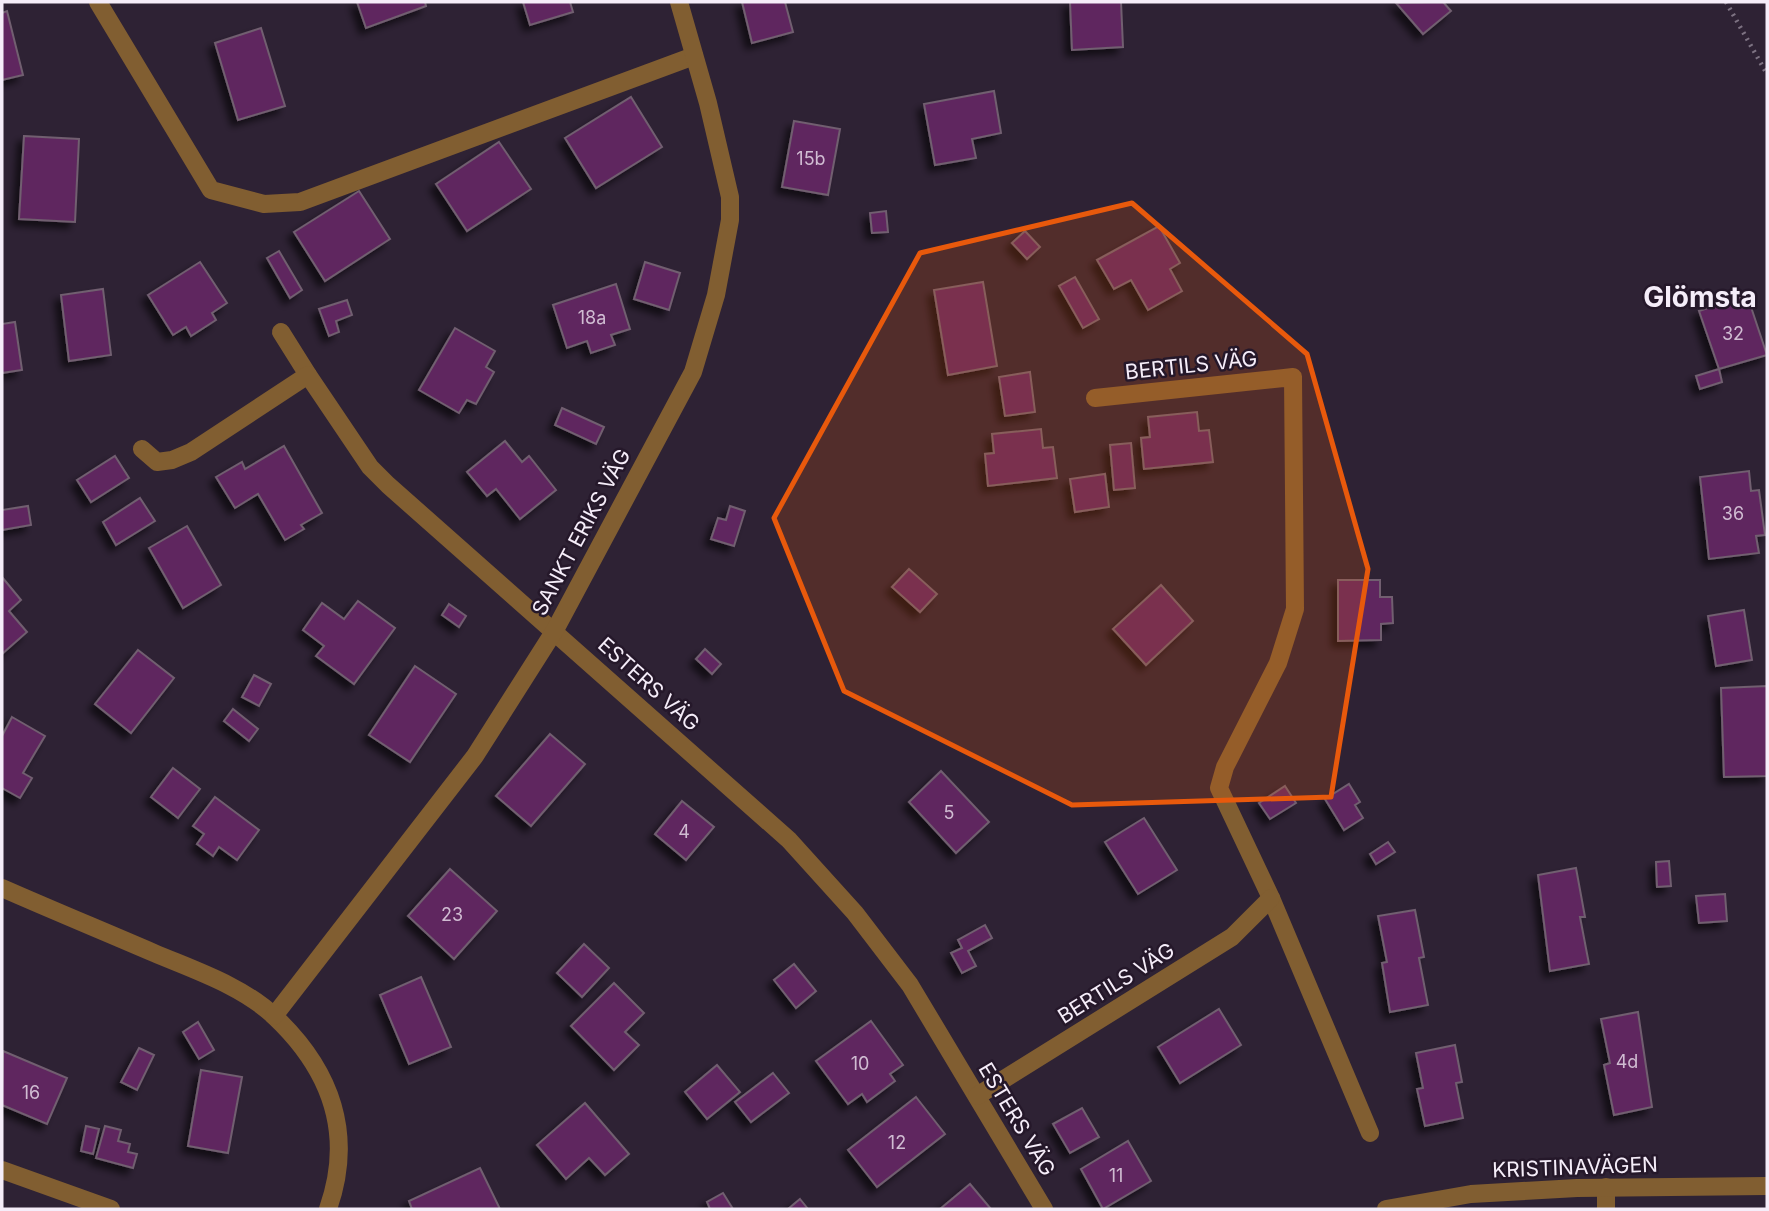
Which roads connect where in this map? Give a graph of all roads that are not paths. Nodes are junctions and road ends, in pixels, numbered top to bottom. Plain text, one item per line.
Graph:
1 (98, 2) edge
2 (680, 2) edge
3 (694, 56) junction
4 (281, 332) dead end
5 (308, 375) junction
6 (1095, 398) dead end
7 (142, 449) dead end
8 (555, 630) junction
9 (2, 888) edge
10 (1271, 898) junction
11 (274, 1016) junction
12 (977, 1096) junction
13 (1370, 1133) dead end
14 (2, 1171) edge
15 (1767, 1186) edge
16 (1606, 1187) junction
17 (111, 1209) edge
18 (328, 1209) edge
19 (1044, 1209) edge
20 (1386, 1209) edge
21 (1606, 1209) edge

1 - 3 street
2 - 3 street, SANKT ERIKS VÄG
3 - 8 street, SANKT ERIKS VÄG
4 - 5 street, ESTERS VÄG
5 - 7 street
5 - 8 street, ESTERS VÄG
6 - 10 street, BERTILS VÄG
8 - 11 street, SANKT ERIKS VÄG
8 - 12 street, ESTERS VÄG
9 - 11 street
10 - 12 street, BERTILS VÄG
10 - 13 street
11 - 18 street
12 - 19 street, ESTERS VÄG
14 - 17 street
15 - 16 street, KRISTINAVÄGEN
16 - 20 street, KRISTINAVÄGEN
16 - 21 street

